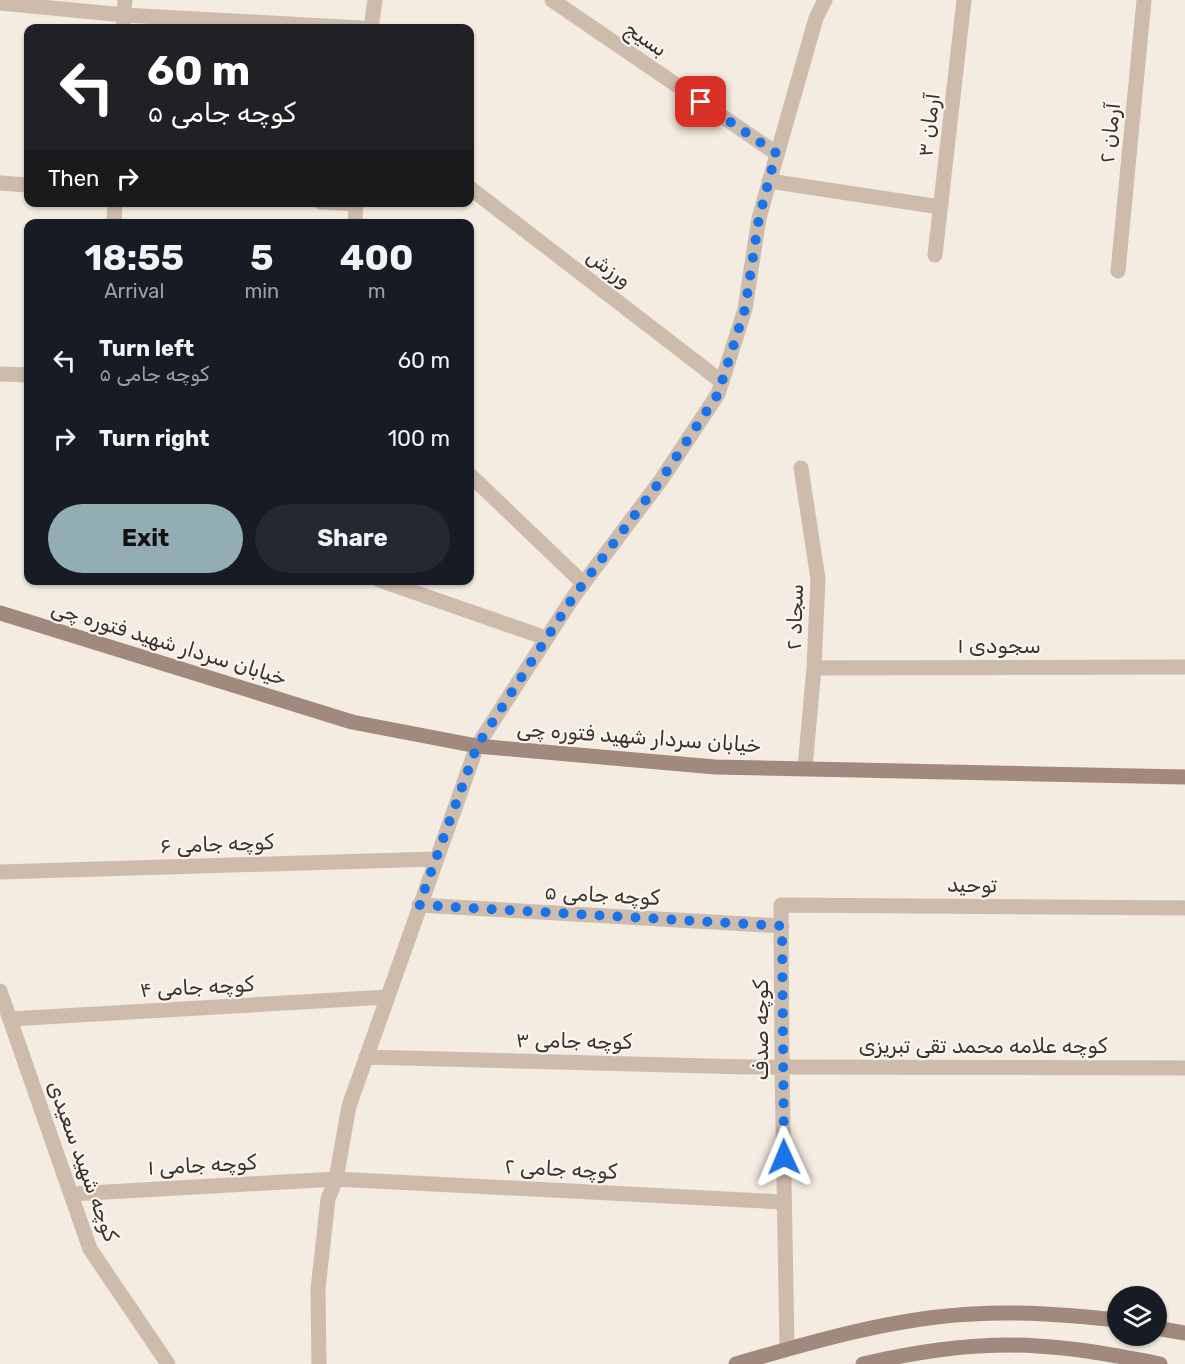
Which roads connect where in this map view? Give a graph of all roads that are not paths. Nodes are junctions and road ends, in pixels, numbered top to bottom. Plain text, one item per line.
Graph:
1 (375, 0) edge
2 (552, 0) edge
3 (825, 0) edge
4 (964, 0) edge
5 (1144, 0) edge
6 (0, 3) edge
7 (124, 15) edge
8 (289, 24) edge
9 (372, 24) edge
10 (776, 153) junction
11 (769, 181) junction
12 (0, 183) edge
13 (24, 185) edge
14 (474, 191) edge
15 (940, 207) junction
16 (934, 255) dead end
17 (1118, 271) dead end
18 (0, 374) edge
19 (24, 375) edge
20 (722, 382) junction
21 (801, 468) dead end
22 (474, 479) edge
23 (583, 584) junction
24 (393, 585) edge
25 (0, 613) edge
26 (546, 638) junction
27 (1185, 667) edge
28 (814, 668) junction
29 (477, 746) junction
30 (805, 768) junction
31 (1185, 777) edge
32 (436, 859) junction
33 (0, 872) edge
34 (419, 905) junction
35 (1185, 908) edge
36 (782, 926) junction
37 (0, 991) edge
38 (387, 997) junction
39 (10, 1019) junction
40 (366, 1057) junction
41 (782, 1067) junction
42 (1185, 1068) edge
43 (336, 1179) junction
44 (71, 1194) junction
45 (784, 1202) junction
46 (1107, 1319) edge
47 (1167, 1330) edge
48 (1185, 1333) edge
49 (787, 1349) junction
50 (168, 1364) edge
51 (319, 1364) edge
52 (736, 1364) edge
53 (863, 1364) edge
54 (1160, 1364) edge

1 - 9 street
2 - 10 street, بسیج
3 - 10 street
4 - 15 street, آرمان ۳
5 - 17 street, آرمان ۲
6 - 7 street
7 - 8 street
10 - 11 street
11 - 15 street
11 - 20 street
12 - 13 street
14 - 20 street, ورزش
15 - 16 street, آرمان ۳
18 - 19 street
20 - 23 street
21 - 28 street, سجاد ۲
22 - 23 street
23 - 26 street
24 - 26 street
25 - 29 street, خیابان سردار شهید فتوره چی
26 - 29 street
27 - 28 street, سجودی ۱
28 - 30 street, سجاد ۲
29 - 30 street, خیابان سردار شهید فتوره چی
29 - 32 street
30 - 31 street, خیابان سردار شهید فتوره چی
32 - 33 street, کوچه جامی ۶
32 - 34 street
34 - 36 street, کوچه جامی ۵
34 - 38 street
35 - 36 street, توحید
36 - 41 street, کوچه صدف
37 - 39 street, کوچه شهید سعیدی
38 - 39 street, کوچه جامی ۴
38 - 40 street
39 - 44 street, کوچه شهید سعیدی
40 - 41 street, کوچه جامی ۳
40 - 43 street
41 - 42 street, کوچه علامه محمد تقی تبریزی
41 - 45 street, کوچه صدف
43 - 44 street, کوچه جامی ۱
43 - 45 street, کوچه جامی ۲
43 - 51 street
44 - 50 street, کوچه شهید سعیدی
45 - 49 street, کوچه صدف
46 - 49 street
47 - 48 street
49 - 52 street
53 - 54 street

